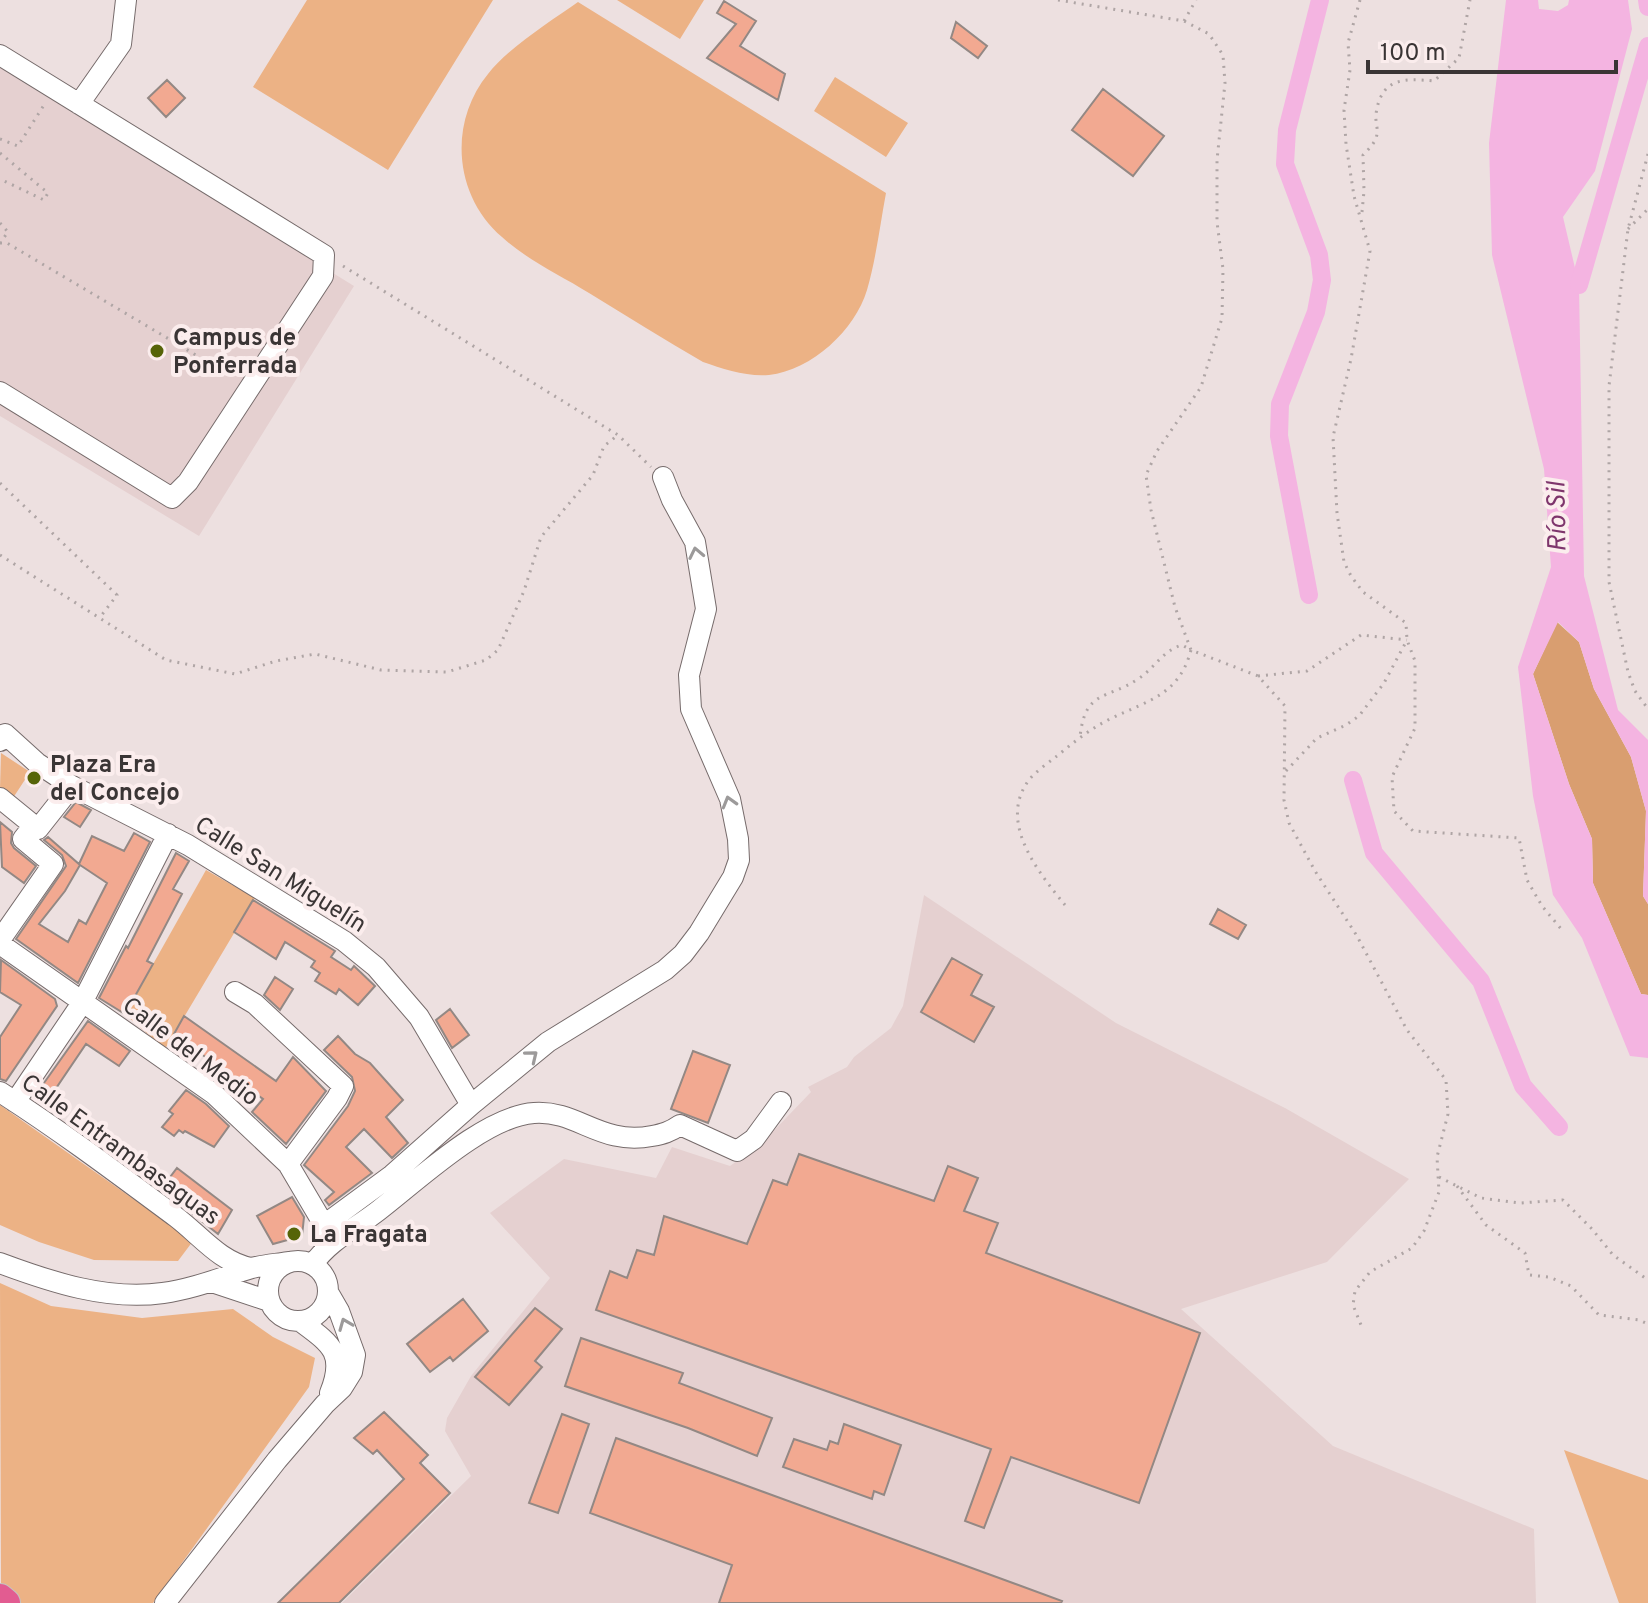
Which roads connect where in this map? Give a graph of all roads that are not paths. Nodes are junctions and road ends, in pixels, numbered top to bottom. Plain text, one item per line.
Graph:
1 (126, 0) edge
2 (0, 55) edge
3 (79, 104) junction
4 (0, 392) edge
5 (663, 477) road end
6 (0, 741) edge
7 (72, 786) junction
8 (0, 798) edge
9 (34, 825) junction
10 (168, 834) junction
11 (0, 942) edge
12 (235, 992) dead end
13 (82, 1003) junction
14 (8, 1097) edge
15 (781, 1102) dead end
16 (471, 1105) junction
17 (288, 1164) junction
18 (324, 1225) junction
19 (211, 1248) junction
20 (319, 1256) junction
21 (288, 1262) junction
22 (0, 1263) edge
23 (251, 1268) junction
24 (220, 1284) junction
25 (328, 1292) junction
26 (269, 1301) junction
27 (300, 1321) junction
28 (325, 1404) junction
29 (0, 1598) edge
30 (6, 1603) edge
31 (165, 1603) edge

1 - 3 street
2 - 3 street
3 - 4 street
16 -> 5 street
6 - 7 street
7 - 9 street
7 - 10 street, Calle San Miguelín
8 - 9 street
9 - 11 street
10 - 13 street
10 - 16 street, Calle San Miguelín
11 - 13 street, Calle del Medio
12 - 17 street
13 - 14 street
13 - 17 street, Calle del Medio
14 - 19 street, Calle Entrambasaguas
15 - 20 street
16 - 18 street
17 - 18 street, Calle del Medio
18 - 20 street
19 - 23 street, Calle Entrambasaguas
19 - 24 street, Calle Entrambasaguas
20 - 21 street
20 - 25 street
21 - 23 street
21 - 26 street
22 - 24 street
23 - 24 street
24 - 26 street
25 - 27 street
28 -> 25 street
26 - 27 street
27 - 28 street
28 - 31 street
29 - 30 highway

